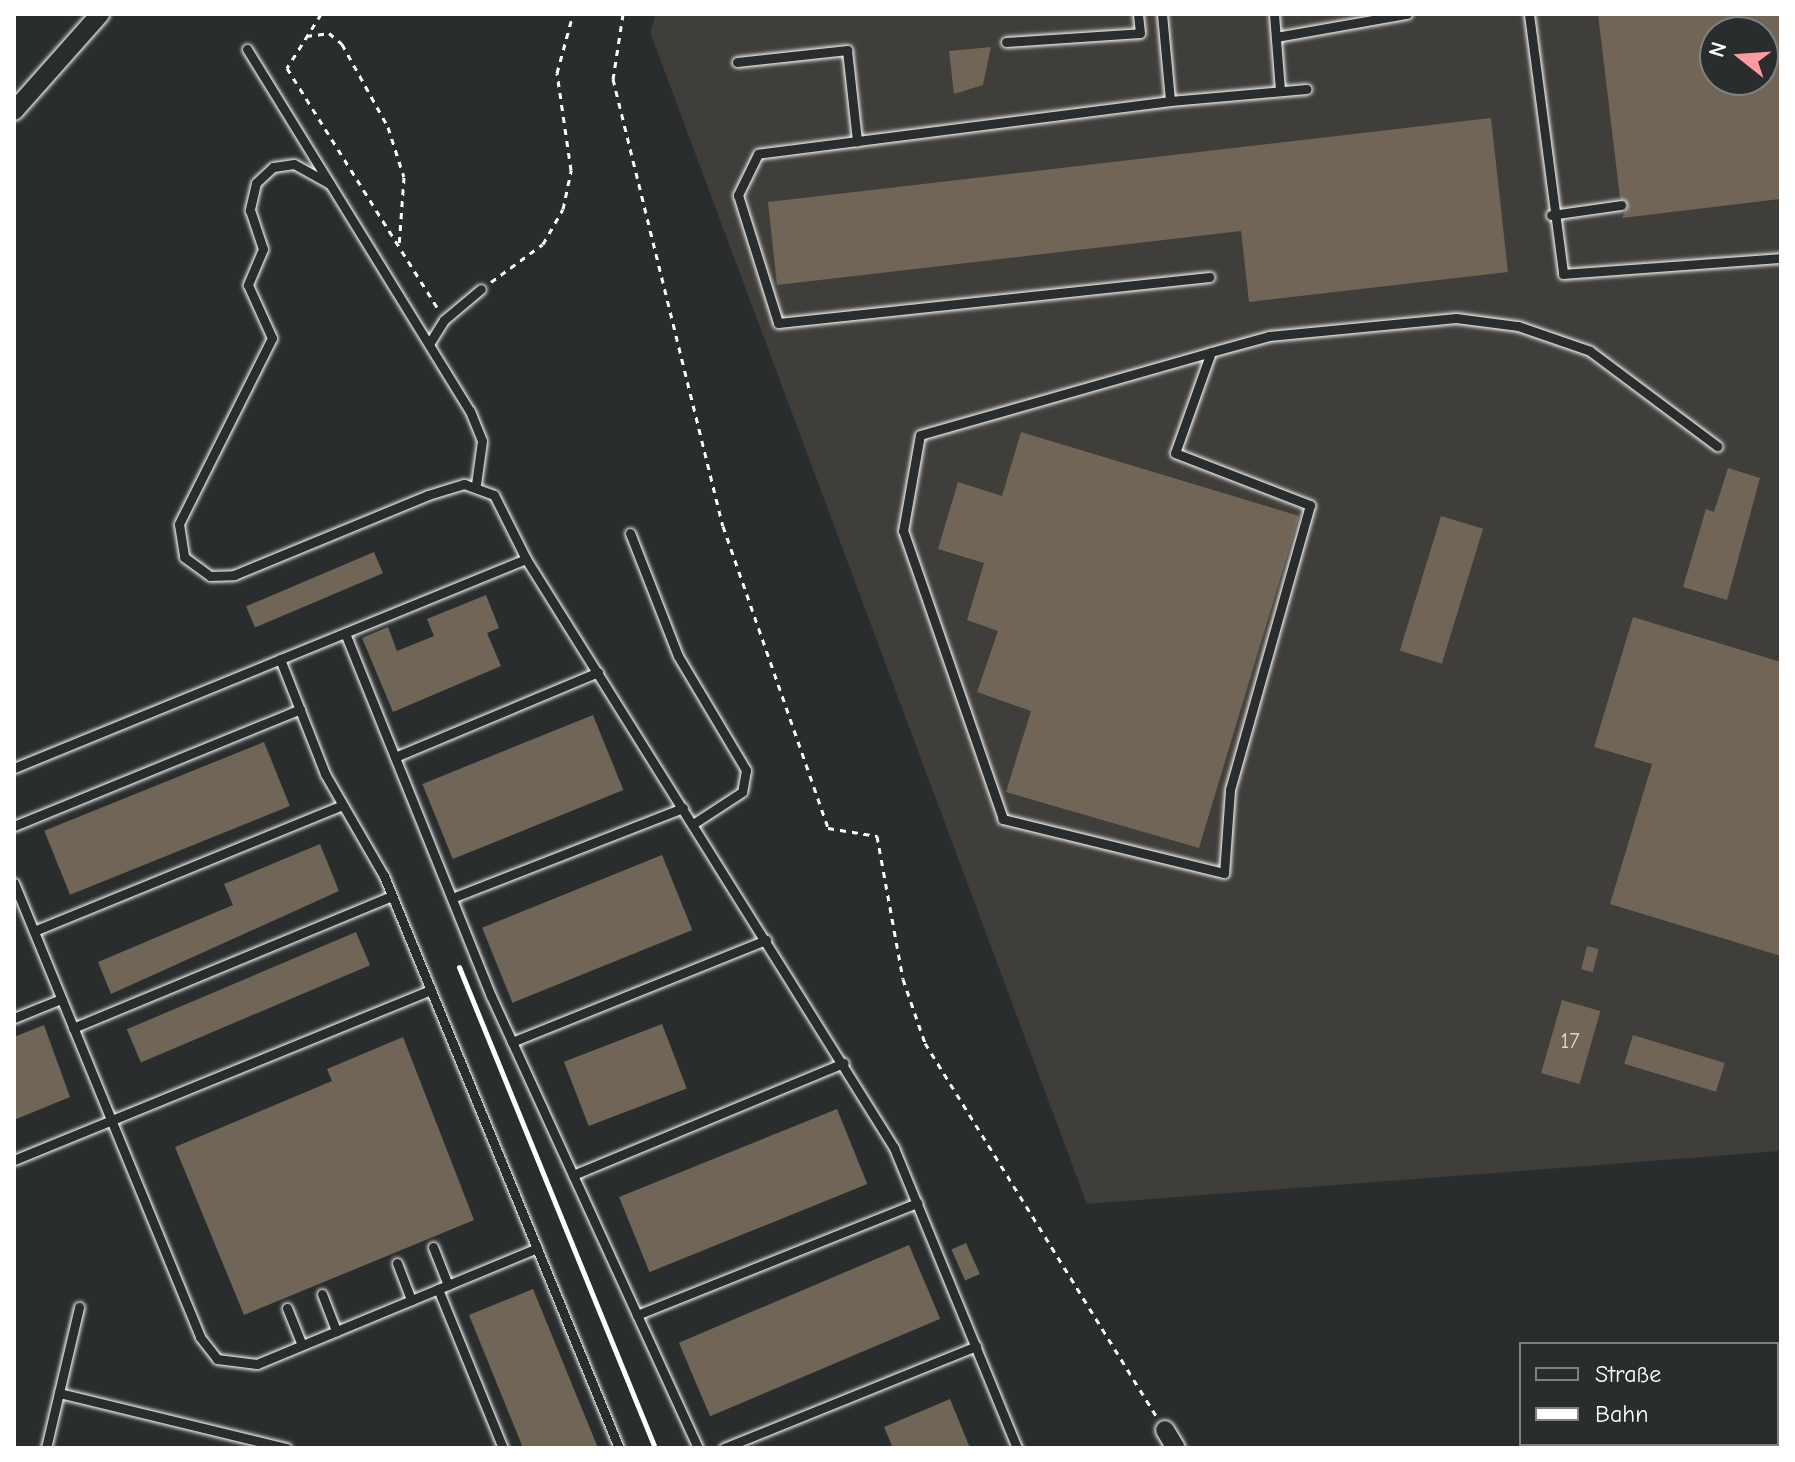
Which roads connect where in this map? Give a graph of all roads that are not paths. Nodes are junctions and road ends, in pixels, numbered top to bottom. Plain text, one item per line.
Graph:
1 (100, 14) edge
2 (1138, 14) edge
3 (1162, 14) edge
4 (1274, 14) edge
5 (1407, 14) edge
6 (1529, 14) edge
7 (1276, 37) junction
8 (1006, 42) dead end
9 (247, 49) dead end
10 (737, 62) dead end
11 (1306, 89) dead end
12 (1280, 91) junction
13 (1170, 101) junction
14 (14, 111) edge
15 (857, 141) junction
16 (330, 184) junction
17 (1621, 205) dead end
18 (1551, 215) junction
19 (1781, 258) edge
20 (1210, 277) dead end
21 (481, 289) road end
22 (429, 344) junction
23 (1211, 352) junction
24 (1717, 446) dead end
25 (476, 484) junction
26 (630, 533) dead end
27 (526, 559) junction
28 (345, 633) junction
29 (280, 659) junction
30 (598, 672) junction
31 (300, 709) junction
32 (395, 757) junction
33 (14, 768) edge
34 (341, 806) junction
35 (683, 808) junction
36 (693, 824) junction
37 (14, 826) edge
38 (14, 883) edge
39 (392, 896) junction
40 (452, 898) junction
41 (34, 931) junction
42 (766, 940) junction
43 (431, 990) junction
44 (61, 999) junction
45 (14, 1018) edge
46 (73, 1028) junction
47 (512, 1042) junction
48 (844, 1063) junction
49 (111, 1120) junction
50 (14, 1160) edge
51 (573, 1175) junction
52 (917, 1203) junction
53 (433, 1247) dead end
54 (537, 1248) junction
55 (397, 1263) dead end
56 (443, 1287) junction
57 (322, 1294) dead end
58 (411, 1300) junction
59 (79, 1307) dead end
60 (287, 1308) dead end
61 (637, 1315) junction
62 (336, 1331) junction
63 (302, 1345) junction
64 (976, 1346) junction
65 (59, 1393) junction
66 (1165, 1430) road end
67 (46, 1448) edge
68 (286, 1448) edge
69 (503, 1448) edge
70 (619, 1448) edge
71 (698, 1448) edge
72 (724, 1448) edge
73 (1017, 1448) edge
74 (1176, 1448) edge

1 - 14 street
2 - 8 lane
3 - 13 lane
4 - 7 lane
5 - 7 lane
6 - 18 lane
7 - 12 lane
9 - 16 lane
10 - 15 lane
11 - 12 lane
12 - 13 lane
13 - 15 lane
15 - 20 lane
16 - 22 lane
16 - 25 lane
17 - 18 lane
18 - 19 lane
21 - 22 lane
22 - 25 lane
23 - 23 lane
23 - 24 lane
25 - 27 lane
26 - 36 lane
27 - 28 lane
27 - 30 lane
28 - 29 lane
28 - 32 lane
29 - 31 lane
29 - 33 lane
30 - 32 lane
30 - 35 lane
31 - 34 lane
31 - 37 lane
32 - 40 lane
34 - 39 lane
34 - 41 lane
35 - 36 lane
35 - 40 lane
36 - 42 lane
38 - 41 lane
39 - 43 lane
39 - 46 lane
40 - 47 lane
41 - 44 lane
42 - 47 lane
42 - 48 lane
43 - 49 lane
43 - 54 lane
44 - 45 lane
44 - 46 lane
46 - 49 lane
47 - 51 lane
48 - 51 lane
48 - 52 lane
49 - 50 lane
49 - 63 lane
51 - 61 lane
52 - 61 lane
52 - 64 lane
53 - 56 lane
54 - 56 lane
54 - 70 lane
55 - 58 lane
56 - 58 lane
56 - 69 lane
57 - 62 lane
58 - 62 lane
59 - 65 lane
60 - 63 lane
61 - 71 lane
62 - 63 lane
64 - 72 lane
64 - 73 lane
65 - 67 lane
65 - 68 lane
66 - 74 street

